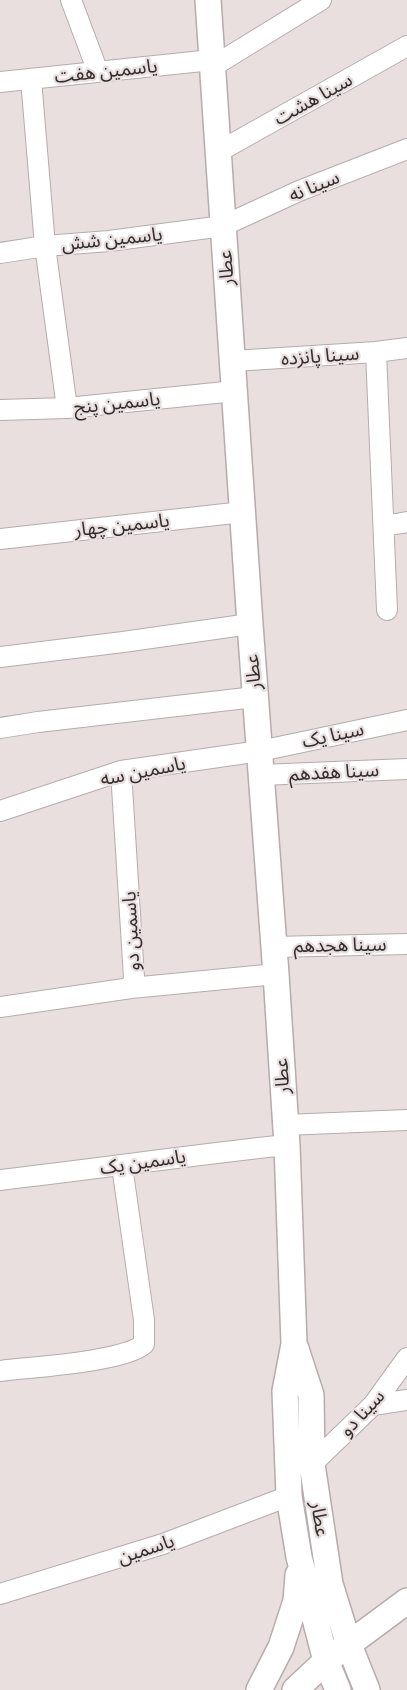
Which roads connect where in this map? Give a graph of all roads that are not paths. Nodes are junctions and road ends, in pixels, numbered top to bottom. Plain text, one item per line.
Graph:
1 (71, 0) edge
2 (208, 0) edge
3 (321, 0) edge
4 (407, 46) edge
5 (212, 63) junction
6 (98, 72) junction
7 (32, 79) junction
8 (0, 82) edge
9 (407, 150) edge
10 (218, 152) junction
11 (224, 226) junction
12 (45, 246) junction
13 (0, 253) edge
14 (407, 348) edge
15 (376, 352) junction
16 (233, 361) junction
17 (235, 391) junction
18 (67, 408) junction
19 (0, 410) edge
20 (243, 512) junction
21 (407, 522) edge
22 (384, 526) junction
23 (0, 539) edge
24 (387, 610) dead end
25 (250, 624) junction
26 (0, 657) edge
27 (255, 697) junction
28 (407, 720) edge
29 (0, 728) edge
30 (260, 751) junction
31 (407, 769) edge
32 (121, 771) junction
33 (261, 775) junction
34 (0, 811) edge
35 (407, 944) edge
36 (273, 946) junction
37 (276, 974) junction
38 (131, 988) junction
39 (0, 1007) edge
40 (407, 1120) edge
41 (286, 1135) junction
42 (122, 1166) junction
43 (0, 1180) edge
44 (294, 1344) junction
45 (407, 1358) edge
46 (0, 1371) edge
47 (407, 1400) edge
48 (374, 1405) junction
49 (312, 1464) junction
50 (289, 1496) junction
51 (299, 1557) junction
52 (0, 1594) edge
53 (407, 1601) edge
54 (349, 1645) junction
55 (326, 1662) junction
56 (260, 1690) edge
57 (295, 1690) edge
58 (338, 1690) edge
59 (367, 1690) edge

1 - 6 street
2 - 5 street, عطار
3 - 5 street
4 - 10 street, سینا هشت
5 - 6 street, یاسمین هفت
5 - 10 street, عطار
6 - 7 street, یاسمین هفت
7 - 8 street, یاسمین هفت
7 - 12 street
9 - 11 street, سینا نه
10 - 11 street, عطار
11 - 12 street, یاسمین شش
11 - 16 street, عطار
12 - 13 street, یاسمین شش
12 - 18 street
14 - 15 street, سینا پانزده
15 - 16 street, سینا پانزده
15 - 22 street
16 - 17 street, عطار
17 - 18 street, یاسمین پنج
17 - 20 street, عطار
18 - 19 street, یاسمین پنج
20 - 23 street, یاسمین چهار
20 - 25 street, عطار
21 - 22 street
22 - 24 street
25 - 26 street
25 - 27 street, عطار
27 - 29 street
27 - 30 street, عطار
28 - 30 street, سینا یک
30 - 32 street, یاسمین سه
30 - 33 street, عطار
31 - 33 street, سینا هفدهم
32 - 34 street, یاسمین سه
32 - 38 street, یاسمین دو
33 - 36 street, عطار
35 - 36 street, سینا هجدهم
36 - 37 street, عطار
37 - 38 street
37 - 41 street, عطار
38 - 39 street, یاسمین دو
40 - 41 street, یاسمین یک
41 - 42 street, یاسمین یک
41 - 44 street, عطار
42 - 43 street, یاسمین یک
42 - 46 street
44 - 49 street, عطار
44 - 50 street, عطار
45 - 48 street, سینا دو
47 - 48 street
48 - 49 street, سینا دو
49 - 54 street, عطار
50 - 51 street, عطار
50 - 52 street, یاسمین
51 - 55 street, عطار
51 - 56 street
53 - 54 street
54 - 55 street
54 - 59 street, عطار
55 - 57 street
55 - 58 street, عطار

